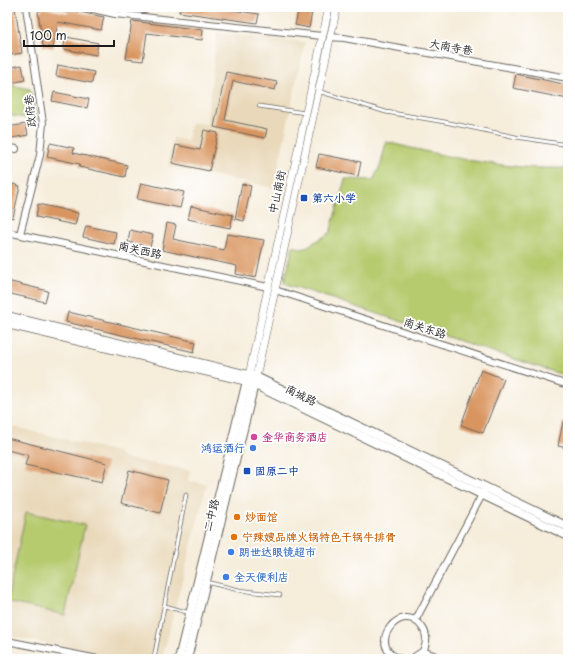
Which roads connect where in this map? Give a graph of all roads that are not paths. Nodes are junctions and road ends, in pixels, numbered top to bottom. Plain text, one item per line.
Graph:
1 (26, 7) edge
2 (84, 7) edge
3 (329, 7) edge
4 (337, 7) edge
5 (322, 36) junction
6 (330, 37) junction
7 (568, 78) edge
8 (318, 91) junction
9 (259, 106) dead end
10 (309, 114) junction
11 (568, 145) edge
12 (7, 147) edge
13 (16, 149) dead end
14 (7, 232) edge
15 (20, 234) junction
16 (272, 289) junction
17 (7, 316) edge
18 (7, 324) edge
19 (252, 379) junction
20 (568, 385) edge
21 (484, 492) junction
22 (186, 495) dead end
23 (568, 527) edge
24 (568, 536) edge
25 (206, 582) junction
26 (280, 595) dead end
27 (165, 606) junction
28 (194, 614) junction
29 (415, 621) junction
30 (7, 641) edge
31 (423, 651) junction
32 (392, 657) edge
33 (88, 658) edge
34 (154, 658) edge
35 (98, 659) edge
36 (179, 659) edge
37 (187, 659) edge
38 (401, 659) edge
39 (411, 659) edge
40 (442, 659) edge

1 - 15 street, 政府巷
2 - 5 street
3 - 5 street, 中山南街
4 - 6 street, 中山南街
5 - 10 street, 中山南街
6 - 7 street, 大南寺巷
6 - 8 street, 中山南街
8 - 10 street, 中山南街
8 - 11 lane
9 - 10 lane
10 - 16 street, 中山南街
12 - 13 street
14 - 15 street, 南关西路
15 - 16 street, 南关西路
16 - 19 street, 中山南街
16 - 20 street, 南关东路
17 - 19 main road, 南城路
18 - 19 main road, 南城路
19 - 21 main road, 南城路
19 - 25 main road, 二中路
19 - 28 main road, 二中路
21 - 23 main road, 南城路
21 - 24 main road, 南城路
21 - 29 street
22 - 27 lane
25 - 26 lane
25 - 28 main road, 二中路
27 - 28 lane
27 - 34 lane
28 - 36 main road, 二中路
28 - 37 main road, 二中路
29 - 31 street
29 - 32 street
30 - 33 street
31 - 39 street
31 - 40 street
32 - 38 street
33 - 35 street

